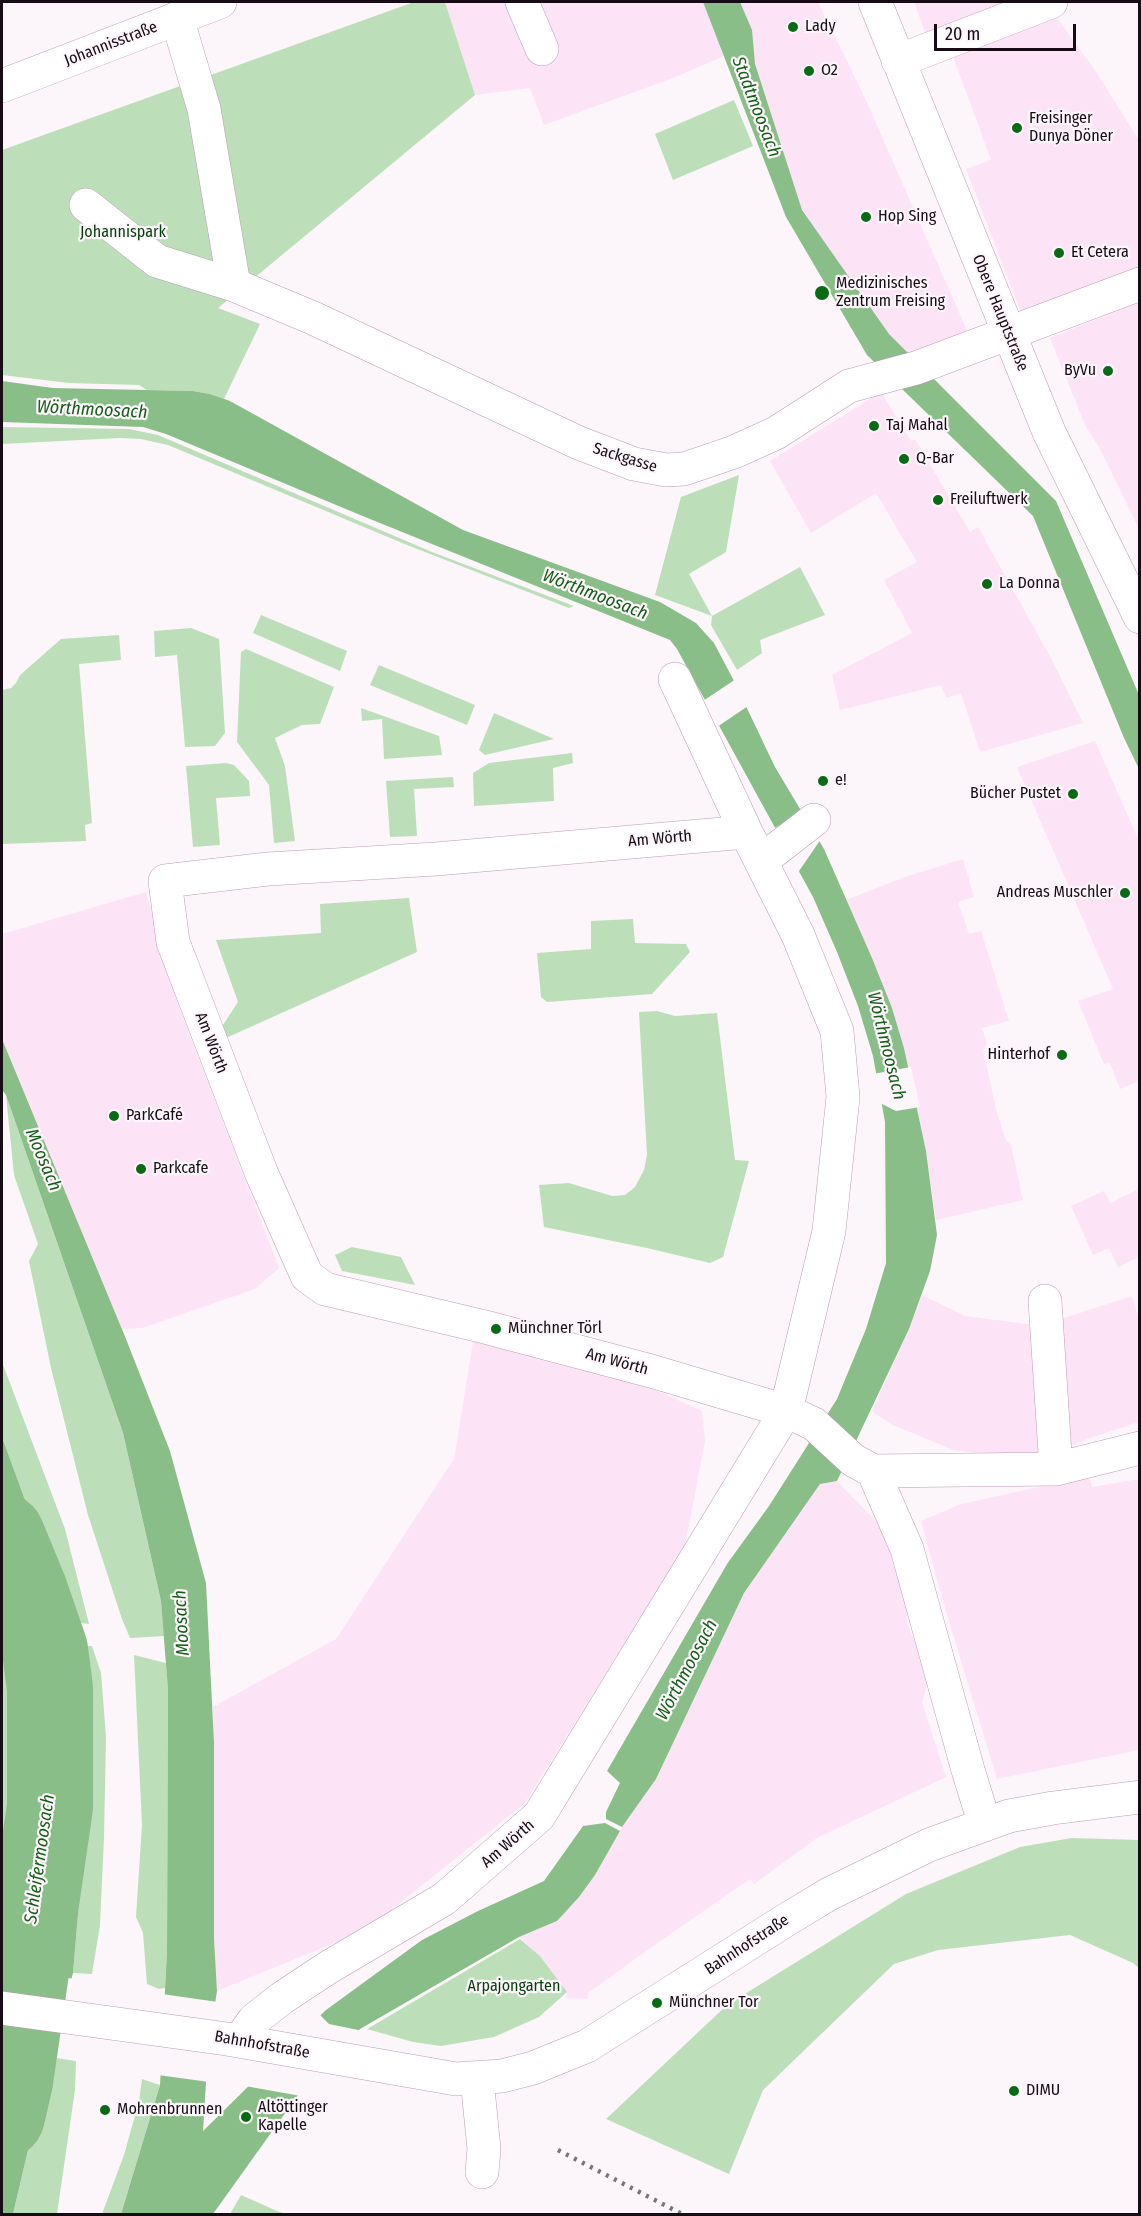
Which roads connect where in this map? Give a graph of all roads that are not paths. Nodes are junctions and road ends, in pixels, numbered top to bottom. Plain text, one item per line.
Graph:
1 (220, 2) edge
2 (522, 2) edge
3 (875, 2) edge
4 (1051, 2) edge
5 (177, 18) junction
6 (542, 49) dead end
7 (898, 61) junction
8 (2, 86) edge
9 (86, 205) dead end
10 (1140, 284) edge
11 (234, 285) junction
12 (1008, 333) junction
13 (1140, 617) edge
14 (675, 679) dead end
15 (814, 820) dead end
16 (746, 832) junction
17 (768, 856) junction
18 (1045, 1301) dead end
19 (800, 1418) junction
20 (1140, 1448) edge
21 (863, 1465) junction
22 (1056, 1469) junction
23 (1140, 1797) edge
24 (985, 1825) junction
25 (2, 2008) edge
26 (233, 2040) junction
27 (477, 2079) junction
28 (482, 2172) dead end

1 - 5 street, Johannisstraße
2 - 6 street
3 - 7 street, Obere Hauptstraße
4 - 7 street
5 - 8 street, Johannisstraße
5 - 11 street
7 - 12 street, Obere Hauptstraße
9 - 11 street, Sackgasse
10 - 12 street, Sackgasse
11 - 12 street, Sackgasse
12 - 13 street, Obere Hauptstraße
14 - 16 street, Am Wörth
15 - 17 street
16 - 17 street, Am Wörth
16 - 19 street, Am Wörth
17 - 19 street, Am Wörth
18 - 22 street
19 - 21 street, Am Wörth
19 - 26 street, Am Wörth
20 - 22 street
21 - 22 street
21 - 24 street, Am Wörth
23 - 24 street, Bahnhofstraße
24 - 27 street, Bahnhofstraße
25 - 26 street, Bahnhofstraße
26 - 27 street, Bahnhofstraße
27 - 28 street

